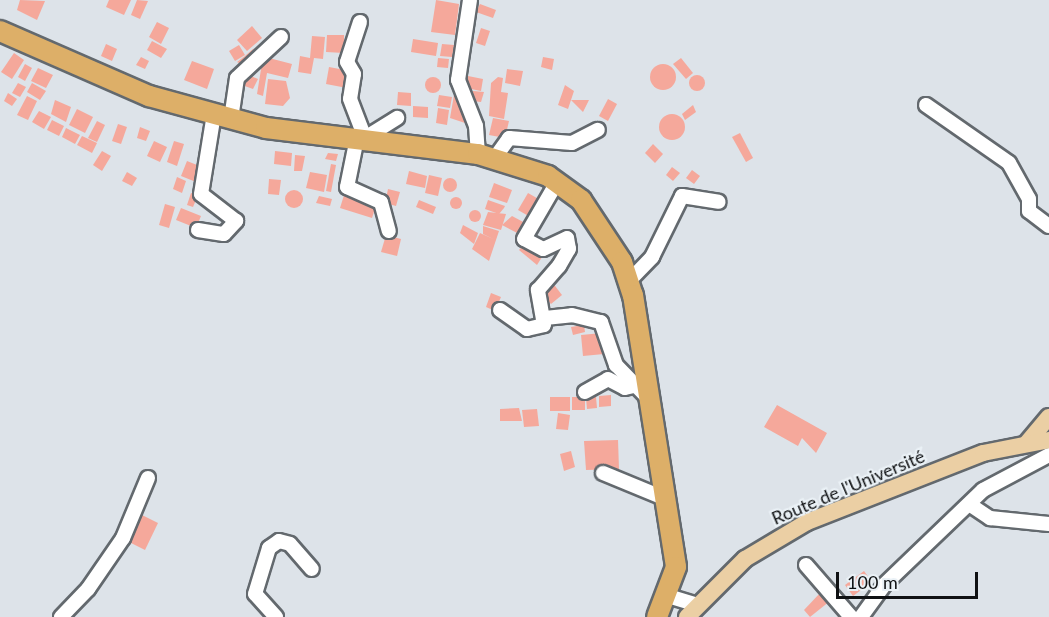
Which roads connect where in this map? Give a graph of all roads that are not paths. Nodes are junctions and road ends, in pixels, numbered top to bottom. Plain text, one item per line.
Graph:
1 (470, 0) edge
2 (360, 22) dead end
3 (0, 31) edge
4 (281, 37) dead end
5 (926, 105) dead end
6 (222, 116) junction
7 (397, 118) dead end
8 (598, 130) dead end
9 (361, 138) junction
10 (486, 156) junction
11 (556, 182) junction
12 (719, 202) dead end
13 (1049, 226) edge
14 (198, 230) dead end
15 (388, 231) dead end
16 (628, 282) junction
17 (500, 310) dead end
18 (545, 318) junction
19 (640, 391) junction
20 (585, 392) dead end
21 (1049, 417) edge
22 (1049, 440) edge
23 (1027, 443) junction
24 (1049, 455) edge
25 (603, 473) dead end
26 (148, 478) dead end
27 (664, 498) junction
28 (972, 506) junction
29 (1049, 524) edge
30 (806, 565) dead end
31 (312, 569) dead end
32 (668, 596) junction
33 (693, 611) edge
34 (61, 617) edge
35 (276, 617) edge
36 (657, 617) edge
37 (851, 617) edge
38 (861, 617) edge

1 - 10 street
2 - 9 street
3 - 6 highway
4 - 6 street
5 - 13 street
6 - 9 highway
6 - 14 street
7 - 9 street
8 - 10 street
9 - 10 highway
9 - 15 street
10 - 11 highway
11 - 16 highway
11 - 18 street
12 - 16 street
16 - 19 highway
17 - 18 street
18 - 19 street
19 - 20 street
19 - 27 highway
21 - 23 main road
22 - 23 main road, Route de l'Université
23 - 33 main road, Route de l'Université
24 - 28 street
25 - 27 street
26 - 34 street
27 - 32 highway
28 - 29 street
28 - 38 street
30 - 37 street
31 - 35 street
32 - 33 street
32 - 36 highway

